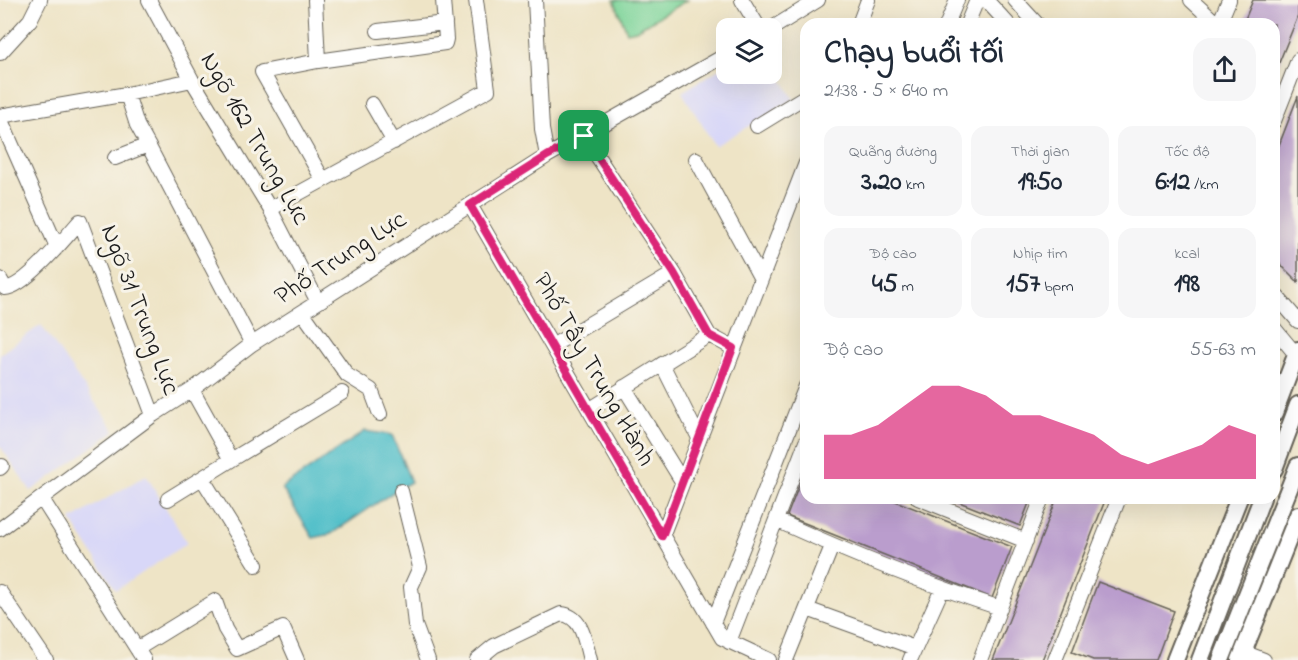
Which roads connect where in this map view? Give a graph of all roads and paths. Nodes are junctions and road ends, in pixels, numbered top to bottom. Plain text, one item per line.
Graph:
1 (40, 0) edge
2 (149, 0) edge
3 (315, 0) edge
4 (443, 0) edge
5 (477, 0) edge
6 (535, 0) edge
7 (742, 0) edge
8 (818, 0) edge
9 (868, 0) edge
10 (957, 0) edge
11 (977, 0) edge
12 (986, 0) edge
13 (1015, 0) edge
14 (1191, 0) edge
15 (1229, 0) edge
16 (753, 18) edge
17 (861, 18) edge
18 (950, 18) edge
19 (970, 18) edge
20 (1002, 18) edge
21 (1032, 18) edge
22 (1211, 18) edge
23 (1221, 18) edge
24 (782, 22) edge
25 (445, 23) junction
26 (378, 31) dead end
27 (0, 52) edge
28 (1298, 60) edge
29 (318, 61) junction
30 (716, 61) edge
31 (192, 80) junction
32 (127, 94) junction
33 (800, 100) edge
34 (372, 104) dead end
35 (1280, 106) edge
36 (0, 117) edge
37 (757, 126) dead end
38 (584, 136) junction
39 (394, 142) junction
40 (148, 145) junction
41 (547, 156) junction
42 (115, 158) dead end
43 (696, 159) dead end
44 (800, 178) edge
45 (323, 180) junction
46 (470, 205) junction
47 (270, 209) junction
48 (57, 247) junction
49 (674, 273) junction
50 (0, 279) edge
51 (761, 279) junction
52 (1280, 300) edge
53 (318, 302) junction
54 (303, 313) junction
55 (1298, 321) edge
56 (709, 335) junction
57 (1280, 335) edge
58 (252, 344) junction
59 (552, 346) junction
60 (733, 348) junction
61 (1297, 354) edge
62 (662, 364) junction
63 (624, 387) junction
64 (192, 390) junction
65 (342, 393) dead end
66 (1280, 397) edge
67 (800, 401) edge
68 (1298, 405) edge
69 (589, 410) junction
70 (380, 414) dead end
71 (153, 415) junction
72 (699, 438) junction
73 (1280, 453) edge
74 (800, 459) edge
75 (231, 460) junction
76 (1298, 466) edge
77 (202, 478) junction
78 (682, 482) junction
79 (401, 490) dead end
80 (42, 499) junction
81 (168, 499) dead end
82 (933, 504) edge
83 (1040, 504) edge
84 (1117, 504) edge
85 (1237, 504) edge
86 (1260, 504) edge
87 (1298, 515) edge
88 (776, 520) junction
89 (0, 528) edge
90 (662, 536) junction
91 (1026, 541) junction
92 (832, 546) junction
93 (256, 565) dead end
94 (942, 589) junction
95 (0, 592) edge
96 (1000, 608) junction
97 (807, 609) junction
98 (713, 623) junction
99 (729, 642) junction
100 (494, 646) junction
101 (913, 654) edge
102 (140, 655) edge
103 (1242, 656) edge
104 (46, 660) edge
105 (297, 660) edge
106 (428, 660) edge
107 (477, 660) edge
108 (501, 660) edge
109 (590, 660) edge
110 (769, 660) edge
111 (786, 660) edge
112 (980, 660) edge
113 (1055, 660) edge
114 (1175, 660) edge
115 (1200, 660) edge
116 (1221, 660) edge
117 (1264, 660) edge

1 - 27 street
2 - 31 street, Ngõ 162 Trung Lực
3 - 29 street
4 - 25 street
5 - 39 street
6 - 41 street
7 - 16 street
8 - 24 street
9 - 17 street
10 - 18 street
11 - 19 street
12 - 20 street
13 - 21 street
14 - 22 street
15 - 23 street
25 - 26 street
25 - 29 street
28 - 35 street
29 - 45 street
30 - 38 street, Phố Trung Lực
31 - 32 street
31 - 47 street, Ngõ 162 Trung Lực
32 - 36 street
32 - 40 street
33 - 37 street
34 - 39 street
36 - 48 street
38 - 41 street, Phố Trung Lực
38 - 49 street
39 - 45 street
40 - 42 street
40 - 58 street
41 - 46 street, Phố Trung Lực
43 - 51 street
44 - 51 street
45 - 47 street
46 - 53 street, Phố Trung Lực
46 - 59 street, Phố Tây Trung Hành
47 - 53 street, Ngõ 162 Trung Lực
48 - 50 street
48 - 71 street, Ngõ 31 Trung Lực
49 - 56 street
49 - 59 street
51 - 60 street
52 - 55 street
53 - 54 street, Phố Trung Lực
54 - 58 street, Phố Trung Lực
54 - 70 street
56 - 60 street
56 - 62 street
57 - 61 street
58 - 64 street, Phố Trung Lực
59 - 69 street, Phố Tây Trung Hành
60 - 72 street
61 - 66 main road
62 - 63 street
62 - 72 street
63 - 69 street
63 - 78 street
64 - 71 street, Phố Trung Lực
64 - 75 street
65 - 75 street
67 - 98 street
68 - 73 main road
69 - 90 street, Phố Tây Trung Hành
71 - 80 street, Phố Trung Lực
72 - 78 street
74 - 88 street
75 - 77 street
76 - 116 main road
77 - 81 street
77 - 93 street
78 - 90 street
79 - 106 street
80 - 89 street, Phố Trung Lực
80 - 102 street
82 - 91 street
83 - 91 street
84 - 113 street
85 - 114 main road
86 - 115 main road
87 - 103 main road
88 - 92 street
88 - 99 street
90 - 98 street, Phố Tây Trung Hành
91 - 96 street
92 - 94 street
92 - 97 street
94 - 96 street
94 - 101 street
95 - 104 street
96 - 112 street
97 - 101 street
97 - 111 street
98 - 99 street, Phố Tây Trung Hành
99 - 110 street, Phố Tây Trung Hành
100 - 107 street
100 - 108 street
100 - 109 street
102 - 105 street
103 - 117 street

